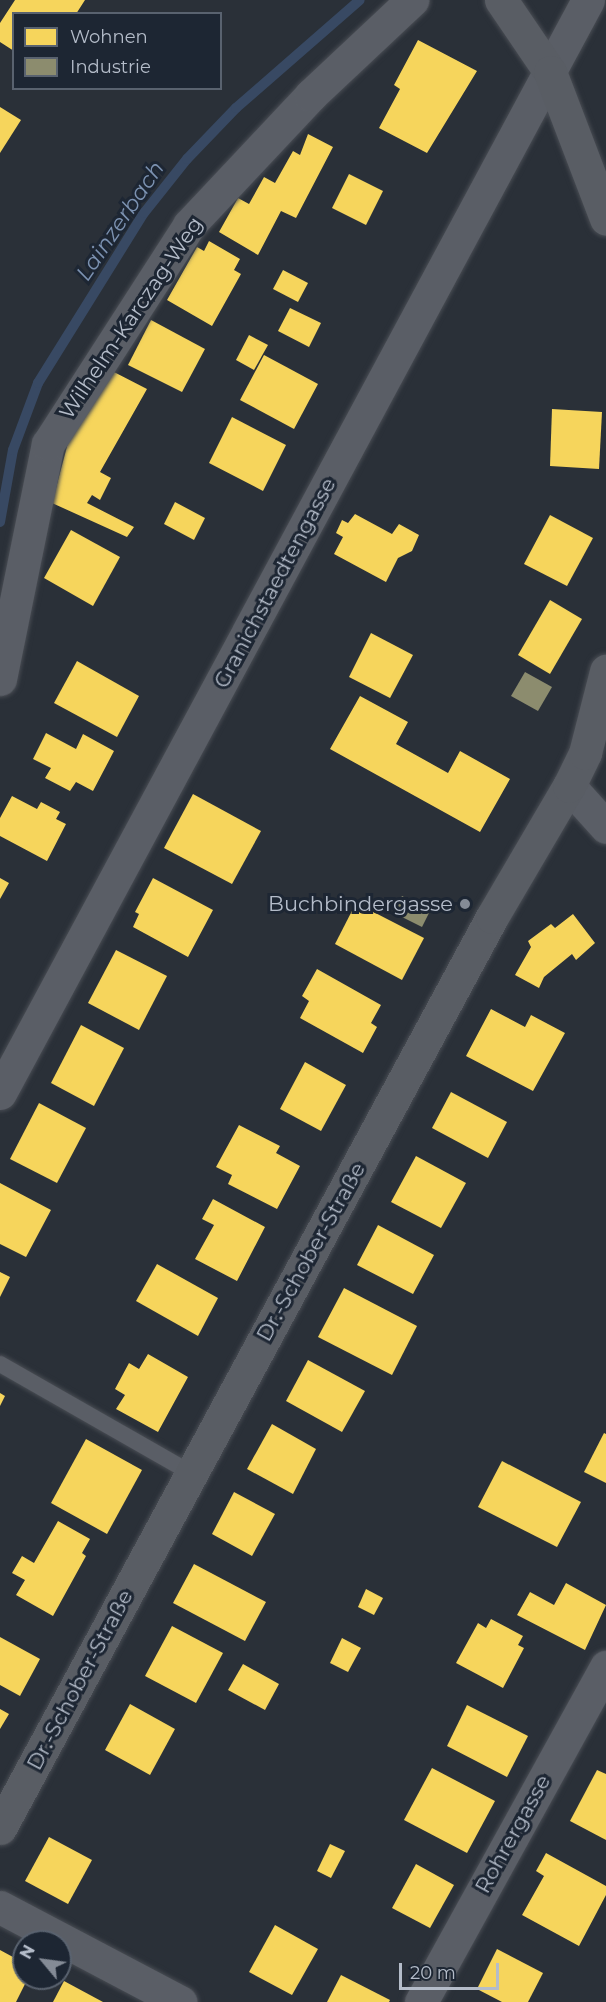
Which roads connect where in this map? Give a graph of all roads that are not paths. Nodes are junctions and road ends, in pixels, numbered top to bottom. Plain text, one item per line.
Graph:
1 (412, 0) edge
2 (501, 0) edge
3 (588, 0) edge
4 (550, 72) junction
5 (606, 219) edge
6 (606, 671) edge
7 (0, 679) edge
8 (569, 786) junction
9 (606, 826) edge
10 (0, 1093) edge
11 (0, 1364) edge
12 (191, 1473) junction
13 (606, 1666) edge
14 (0, 1828) edge
15 (0, 1906) edge
16 (180, 2002) edge
17 (421, 2002) edge

1 - 7 street, Wilhelm-Karczag-Weg
2 - 4 street
3 - 4 street, Granichstaedtengasse
4 - 5 street
4 - 10 street, Granichstaedtengasse
6 - 8 street, Dr.-Schober-Straße
8 - 9 street
8 - 12 street, Dr.-Schober-Straße
11 - 12 lane
12 - 14 street, Dr.-Schober-Straße
13 - 17 street, Rohrergasse
15 - 16 street

